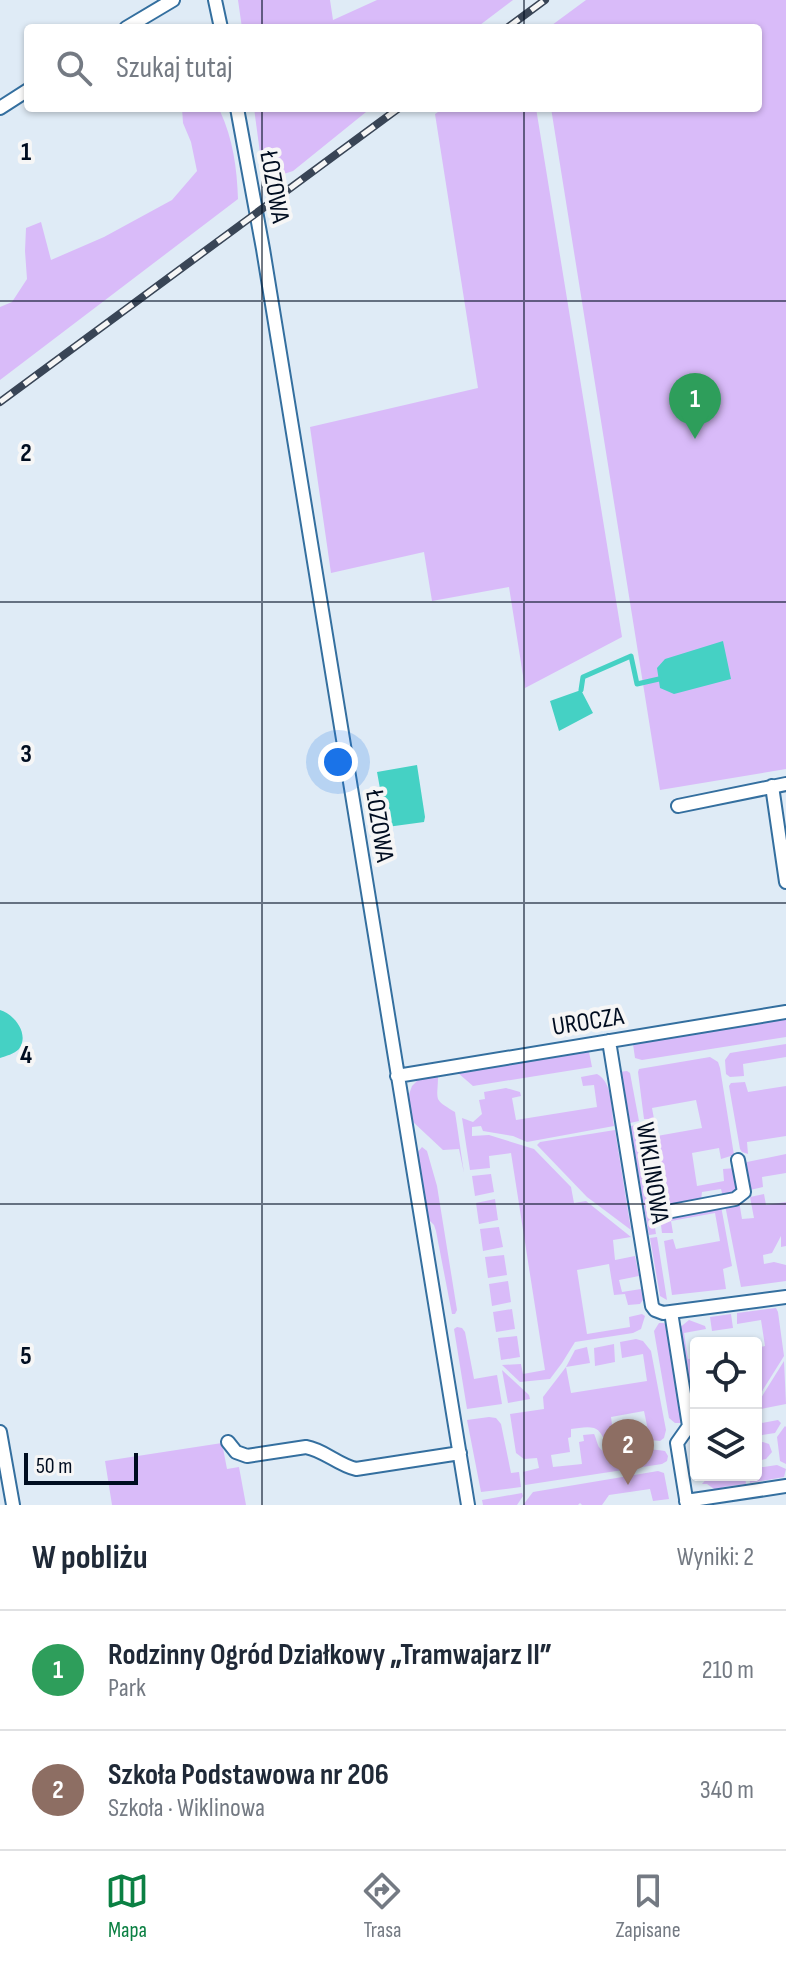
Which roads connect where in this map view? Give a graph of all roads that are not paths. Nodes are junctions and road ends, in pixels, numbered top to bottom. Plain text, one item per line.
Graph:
1 (173, 0) edge
2 (215, 0) edge
3 (133, 24) edge
4 (220, 24) edge
5 (24, 93) edge
6 (0, 108) edge
7 (238, 112) edge
8 (786, 784) edge
9 (772, 786) junction
10 (678, 806) dead end
11 (786, 882) edge
12 (786, 1012) edge
13 (609, 1041) junction
14 (397, 1076) junction
15 (738, 1160) dead end
16 (656, 1214) dead end
17 (786, 1297) edge
18 (671, 1312) junction
19 (0, 1432) edge
20 (228, 1442) dead end
21 (460, 1453) junction
22 (786, 1486) edge
23 (686, 1503) edge
24 (13, 1505) edge
25 (468, 1505) edge

1 - 3 street
2 - 4 street
5 - 6 street
7 - 14 street, ŁOZOWA
8 - 9 street
9 - 10 street
9 - 11 street
12 - 13 street, UROCZA
13 - 14 street, UROCZA
13 - 18 street, WIKLINOWA
14 - 21 street, ŁOZOWA
15 - 16 street
17 - 18 street
18 - 23 street
19 - 24 street
20 - 21 street
21 - 25 street, ŁOZOWA
22 - 23 street

